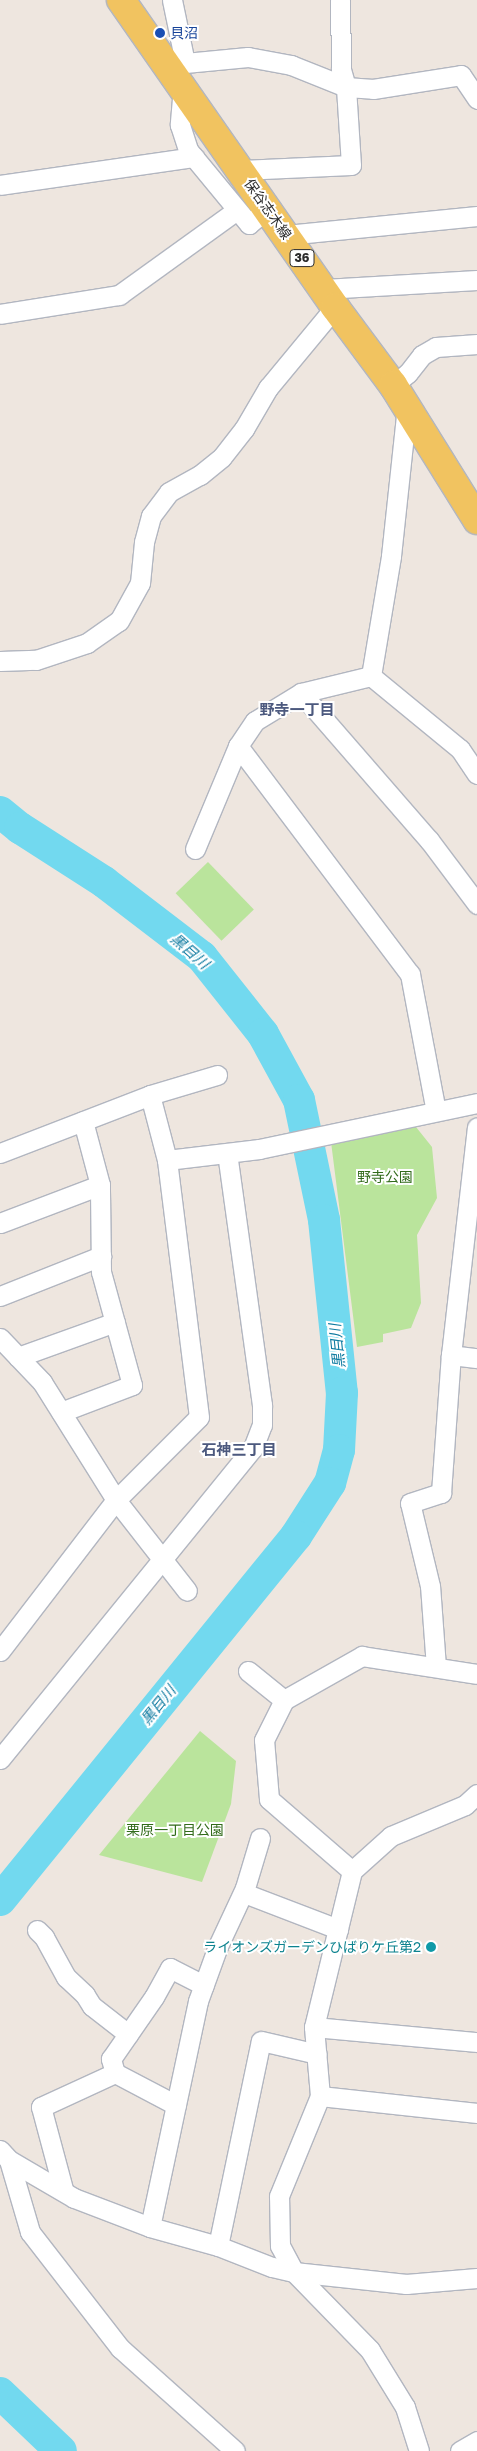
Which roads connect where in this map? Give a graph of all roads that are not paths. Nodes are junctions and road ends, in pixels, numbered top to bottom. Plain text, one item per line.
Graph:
1 (121, 0) edge
2 (172, 0) edge
3 (340, 0) edge
4 (179, 73) junction
5 (346, 87) junction
6 (477, 99) edge
7 (194, 157) junction
8 (241, 170) junction
9 (0, 185) edge
10 (267, 209) junction
11 (237, 210) junction
12 (477, 216) edge
13 (286, 235) junction
14 (477, 280) edge
15 (330, 298) junction
16 (0, 314) edge
17 (477, 344) edge
18 (400, 396) junction
19 (477, 520) edge
20 (0, 661) edge
21 (371, 676) junction
22 (301, 693) junction
23 (238, 746) junction
24 (468, 749) edge
25 (477, 774) edge
26 (195, 849) dead end
27 (477, 904) edge
28 (217, 1075) dead end
29 (150, 1095) junction
30 (477, 1103) edge
31 (436, 1111) junction
32 (82, 1121) junction
33 (477, 1126) edge
34 (0, 1153) edge
35 (227, 1154) junction
36 (167, 1160) junction
37 (100, 1185) junction
38 (0, 1223) edge
39 (101, 1256) junction
40 (0, 1296) edge
41 (114, 1322) junction
42 (0, 1338) edge
43 (451, 1355) junction
44 (18, 1357) junction
45 (477, 1358) edge
46 (61, 1412) junction
47 (116, 1500) junction
48 (162, 1559) junction
49 (187, 1591) dead end
50 (0, 1651) edge
51 (436, 1667) junction
52 (248, 1671) dead end
53 (477, 1674) edge
54 (284, 1700) junction
55 (0, 1759) edge
56 (477, 1794) edge
57 (260, 1838) dead end
58 (352, 1871) junction
59 (244, 1893) junction
60 (338, 1929) junction
61 (37, 1930) dead end
62 (204, 1985) junction
63 (314, 2026) junction
64 (128, 2034) junction
65 (477, 2042) edge
66 (317, 2054) junction
67 (116, 2073) junction
68 (320, 2096) junction
69 (176, 2105) junction
70 (477, 2113) edge
71 (5, 2155) edge
72 (63, 2189) junction
73 (150, 2227) junction
74 (218, 2246) junction
75 (294, 2272) junction
76 (477, 2278) edge
77 (477, 2441) edge
78 (235, 2451) edge
79 (419, 2451) edge
80 (460, 2451) edge

1 - 4 main road, 保谷志木線 / 36
2 - 4 street
3 - 5 street
4 - 5 street
4 - 7 street
4 - 8 main road, 保谷志木線 / 36
5 - 6 street
5 - 8 street
7 - 9 street
7 - 11 street
8 - 10 main road, 保谷志木線 / 36
10 - 11 street
10 - 13 main road, 保谷志木線 / 36
11 - 16 street
12 - 13 street
13 - 15 main road, 保谷志木線 / 36
14 - 15 street
15 - 18 main road, 保谷志木線 / 36
15 - 20 street
17 - 18 street
18 - 19 main road, 保谷志木線 / 36
18 - 21 street
21 - 22 street
21 - 24 street
22 - 23 street
22 - 27 street
23 - 26 street
23 - 31 street
24 - 25 street
28 - 29 street
29 - 32 street
29 - 36 street
30 - 31 street
31 - 35 street
32 - 34 street
32 - 37 street
33 - 43 street
35 - 36 street
35 - 48 street
36 - 47 street
37 - 38 street
37 - 39 street
39 - 40 street
39 - 41 street
41 - 44 street
41 - 46 street
42 - 44 street
43 - 45 street
43 - 51 street
44 - 46 street
46 - 47 street
47 - 48 street
47 - 50 street
48 - 49 street
48 - 55 street
51 - 53 street
51 - 54 street
52 - 54 street
54 - 58 street
56 - 58 street
57 - 59 street
58 - 60 street
59 - 60 street
59 - 62 street
60 - 63 street
61 - 64 street
62 - 64 street
62 - 69 street
63 - 65 street
63 - 66 street
64 - 67 street
66 - 68 street
66 - 74 street
67 - 69 street
67 - 72 street
68 - 70 street
68 - 75 street
69 - 73 street
71 - 72 street
71 - 78 street
72 - 73 street
73 - 74 street
74 - 75 street
75 - 76 street
75 - 79 street
77 - 80 street

